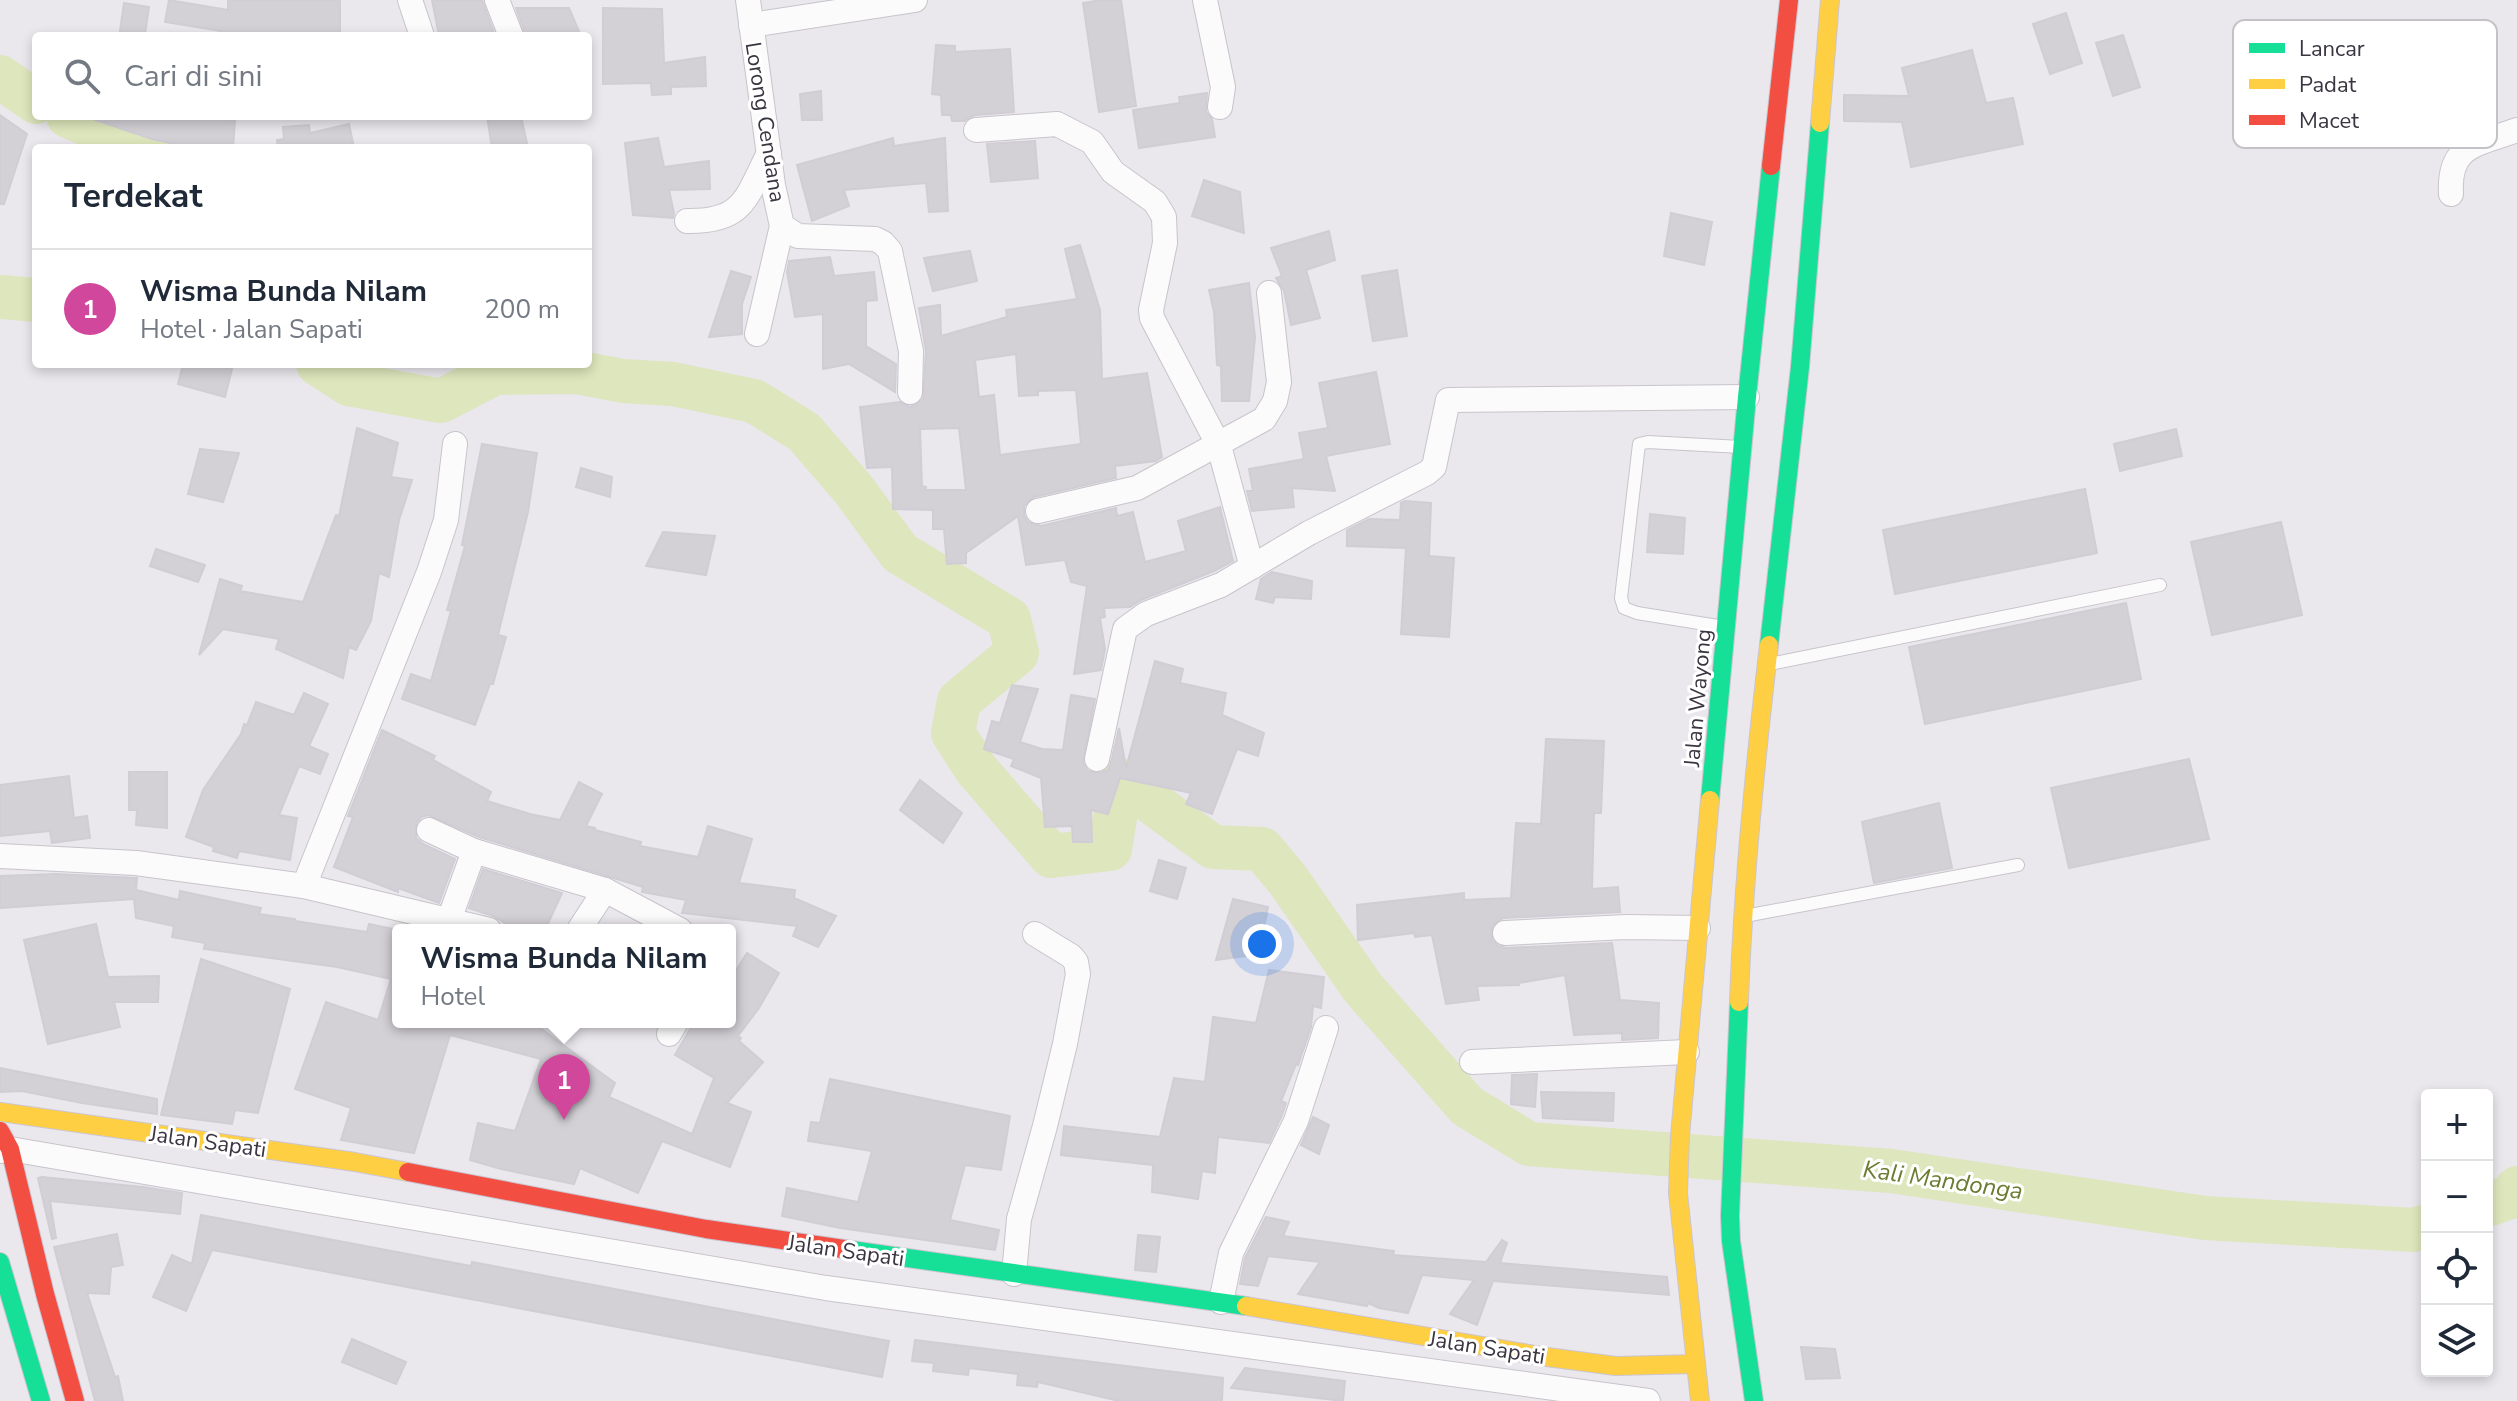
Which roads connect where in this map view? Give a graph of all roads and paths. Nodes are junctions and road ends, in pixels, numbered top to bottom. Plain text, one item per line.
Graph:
1 (410, 0) edge
2 (497, 0) edge
3 (748, 0) edge
4 (915, 0) edge
5 (1205, 0) edge
6 (1789, 0) edge
7 (1830, 0) edge
8 (751, 25) junction
9 (421, 32) edge
10 (509, 32) edge
11 (1800, 98) junction
12 (1220, 107) dead end
13 (976, 130) dead end
14 (2517, 130) edge
15 (2497, 137) edge
16 (2468, 148) edge
17 (769, 153) junction
18 (2451, 194) dead end
19 (687, 221) dead end
20 (782, 226) junction
21 (1269, 293) dead end
22 (757, 334) dead end
23 (910, 392) dead end
24 (1747, 397) junction
25 (455, 444) dead end
26 (1219, 446) junction
27 (1743, 447) junction
28 (1038, 511) dead end
29 (1252, 567) junction
30 (2160, 585) dead end
31 (1727, 627) junction
32 (1767, 664) junction
33 (1097, 759) dead end
34 (429, 830) dead end
35 (474, 851) junction
36 (0, 856) edge
37 (2018, 865) dead end
38 (304, 886) junction
39 (605, 890) junction
40 (1742, 916) junction
41 (449, 920) junction
42 (465, 924) edge
43 (583, 924) edge
44 (669, 924) edge
45 (1698, 928) junction
46 (1505, 933) dead end
47 (1035, 934) dead end
48 (1326, 1028) dead end
49 (1687, 1052) junction
50 (1472, 1062) dead end
51 (0, 1112) edge
52 (3, 1144) edge
53 (833, 1248) junction
54 (0, 1262) edge
55 (1014, 1274) junction
56 (826, 1288) junction
57 (1221, 1302) junction
58 (1695, 1364) junction
59 (41, 1401) edge
60 (75, 1401) edge
61 (1648, 1401) edge
62 (1700, 1401) edge
63 (1754, 1401) edge

1 - 9 street
2 - 10 street
3 - 8 street, Lorong Cendana
4 - 8 street
5 - 12 street
6 - 11 main road, Jalan Wayong
7 - 11 main road, Jalan Wayong
8 - 17 street, Lorong Cendana
11 - 24 main road, Jalan Wayong
11 - 32 main road, Jalan Wayong
13 - 26 street
14 - 15 street
16 - 18 street
17 - 19 street
17 - 20 street, Lorong Cendana
20 - 22 street
20 - 23 street, Lorong Cendana
21 - 26 street
24 - 27 main road, Jalan Wayong
24 - 29 street
25 - 38 street
26 - 28 street
26 - 29 street
27 - 31 main road, Jalan Wayong
27 - 31 lane
29 - 33 street
30 - 32 lane
31 - 45 main road, Jalan Wayong
32 - 40 main road, Jalan Wayong
34 - 35 street
35 - 39 street
35 - 41 street
36 - 38 street
37 - 40 lane
38 - 41 street
39 - 43 street
39 - 44 street
40 - 63 main road, Jalan Wayong
41 - 42 street
45 - 46 street
45 - 49 main road, Jalan Wayong
47 - 55 street
48 - 57 street
49 - 50 street
49 - 58 main road, Jalan Wayong
51 - 53 main road, Jalan Sapati
52 - 56 street, Jalan Sapati
52 - 60 main road
53 - 55 main road, Jalan Sapati
53 - 56 street
54 - 59 main road
55 - 57 main road, Jalan Sapati
56 - 61 street, Jalan Sapati
57 - 58 main road, Jalan Sapati
58 - 62 main road, Jalan Wayong

